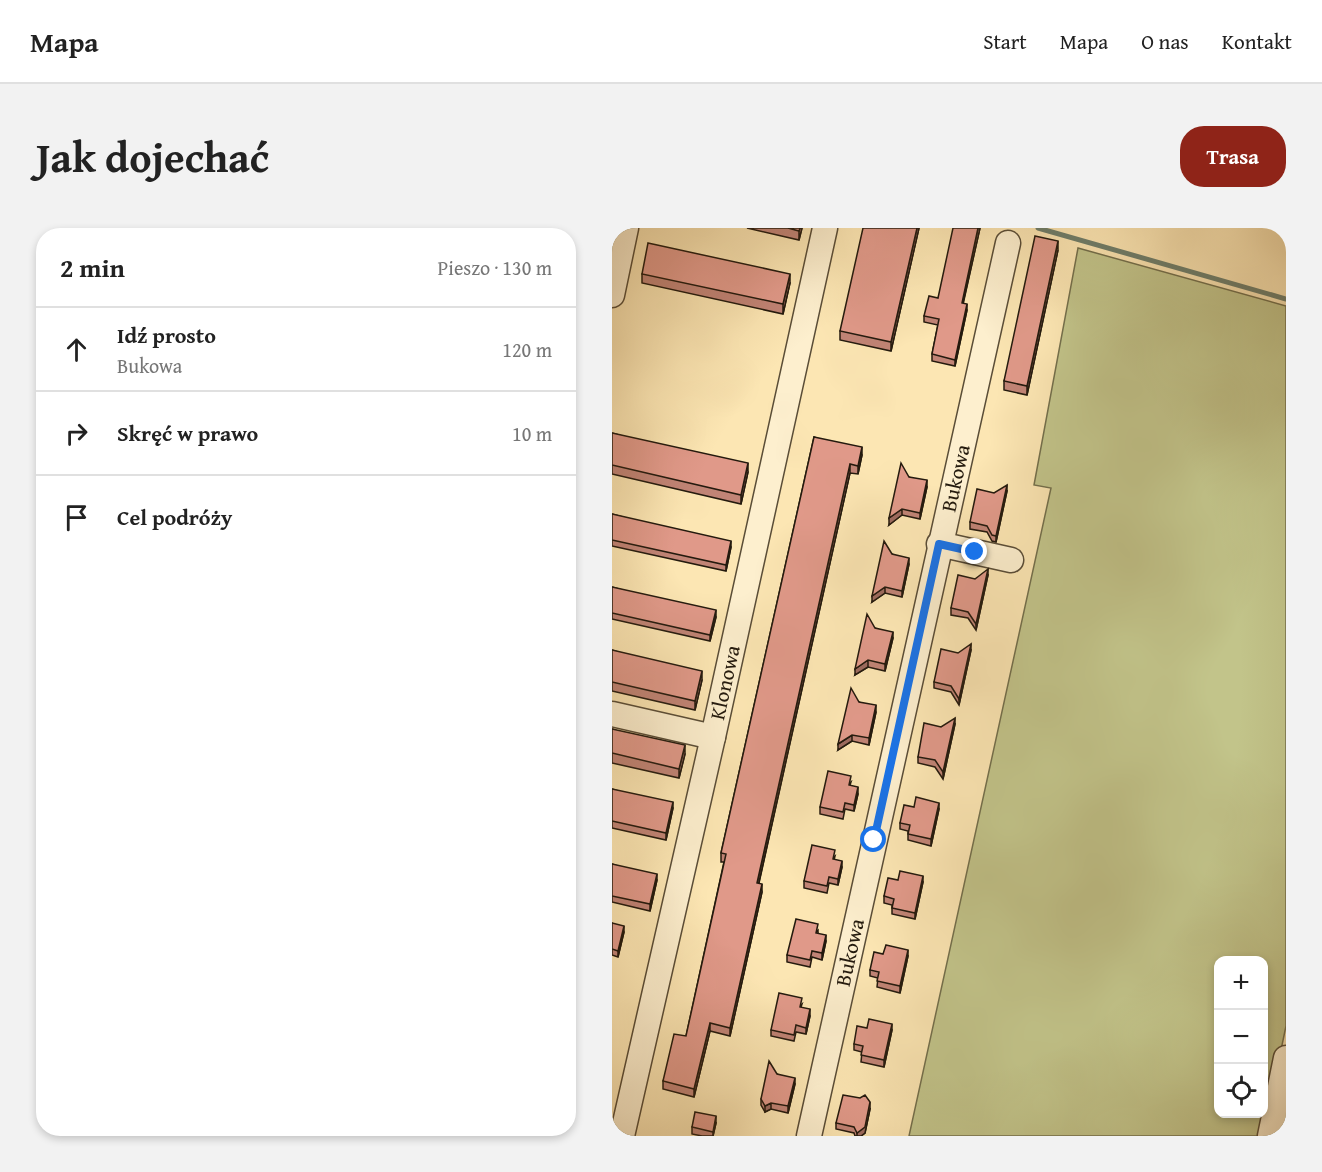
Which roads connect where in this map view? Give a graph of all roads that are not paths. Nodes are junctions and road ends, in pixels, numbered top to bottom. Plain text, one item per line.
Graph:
1 (626, 228) edge
2 (825, 228) edge
3 (1008, 243) dead end
4 (612, 295) edge
5 (939, 544) junction
6 (1011, 560) dead end
7 (612, 714) edge
8 (713, 737) junction
9 (1286, 1059) edge
10 (621, 1136) edge
11 (809, 1136) edge
12 (1270, 1136) edge

1 - 4 street
2 - 8 street, Klonowa
3 - 5 street, Bukowa
5 - 6 street
5 - 11 street, Bukowa
7 - 8 street
8 - 10 street, Klonowa
9 - 12 street

